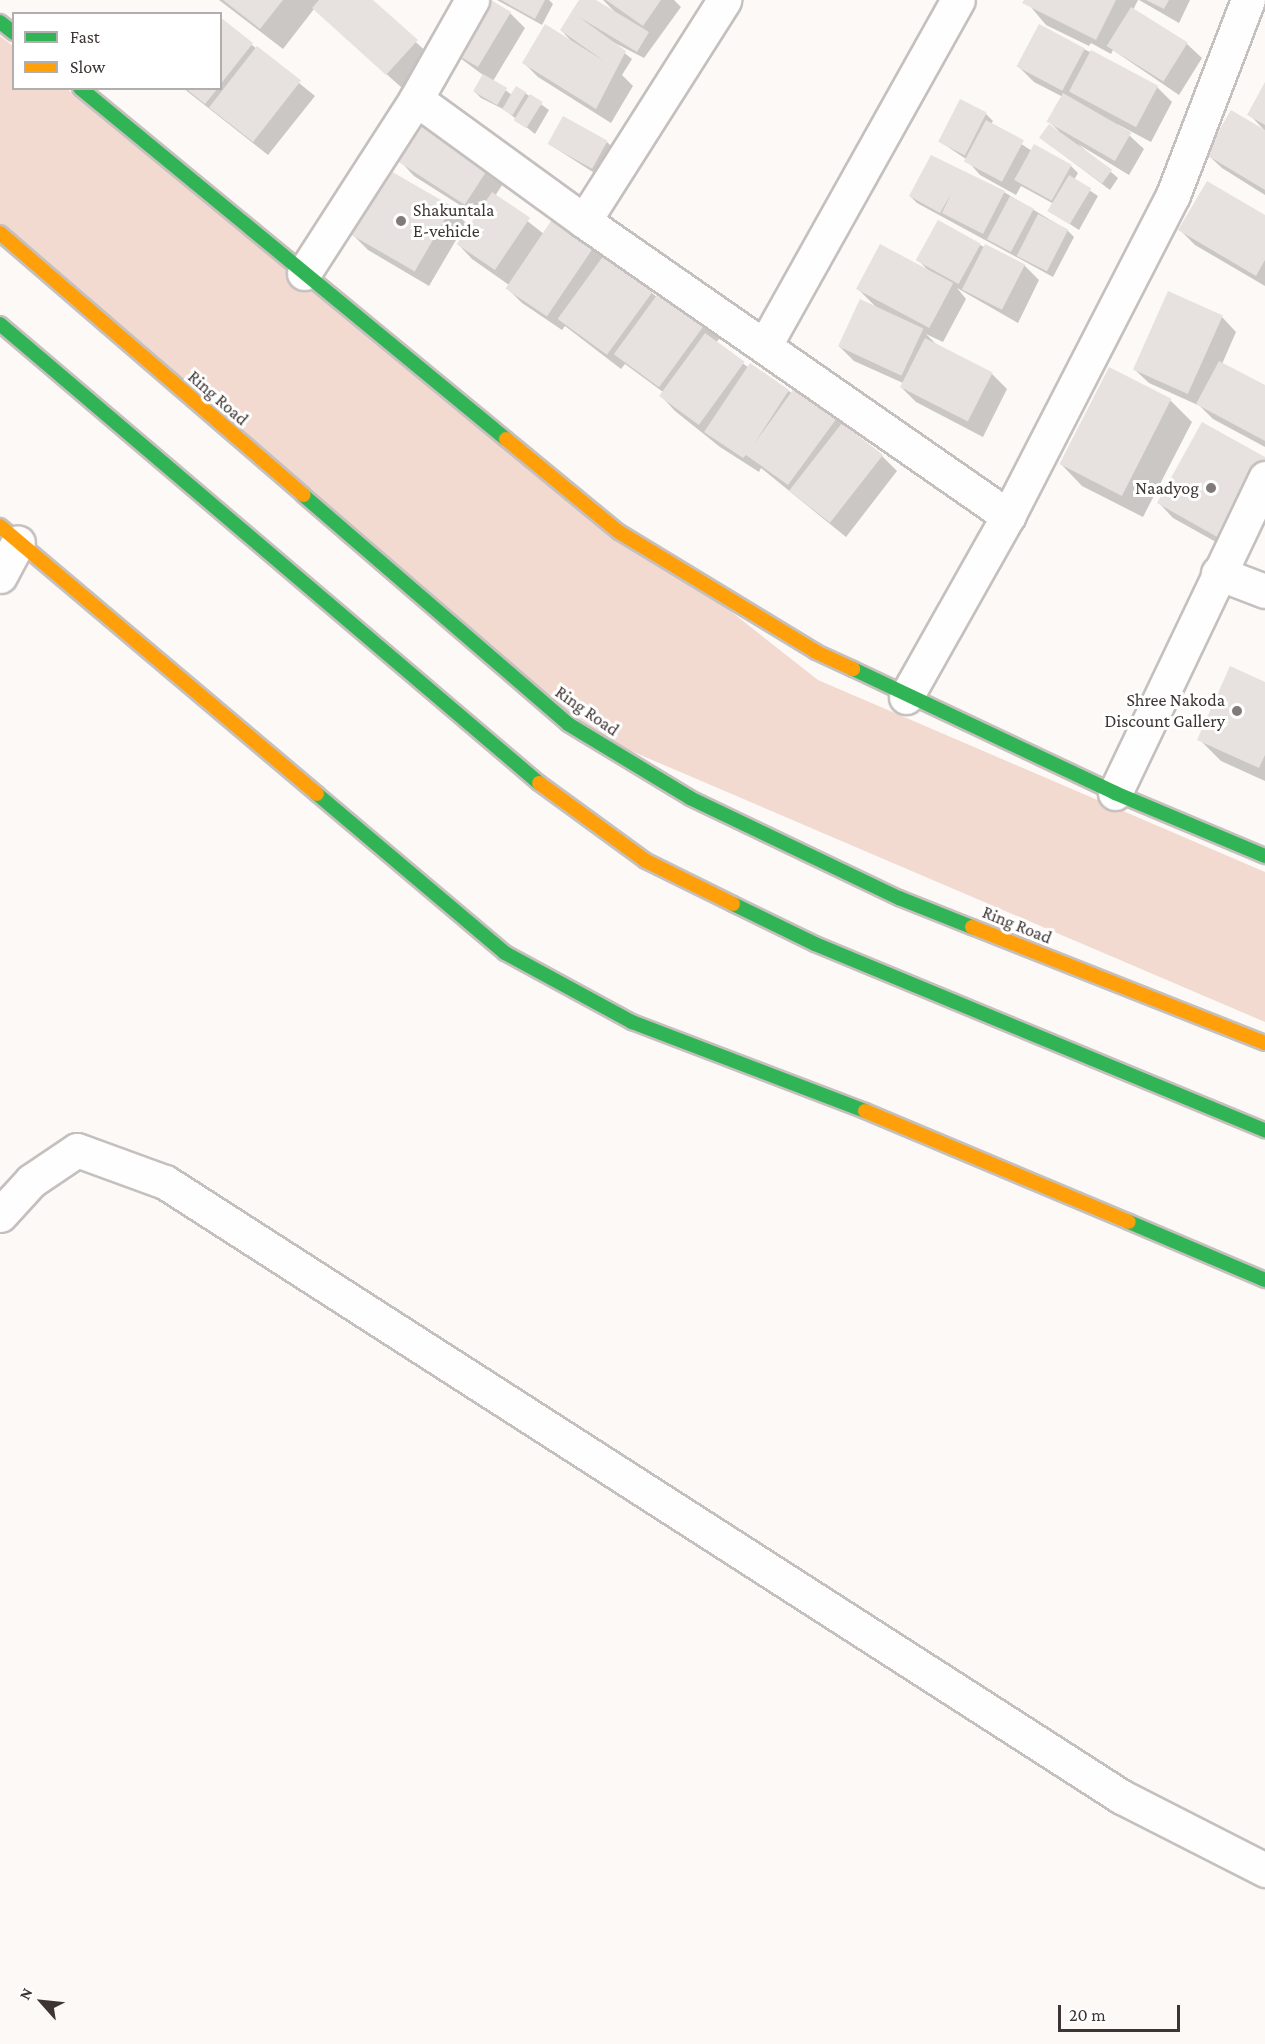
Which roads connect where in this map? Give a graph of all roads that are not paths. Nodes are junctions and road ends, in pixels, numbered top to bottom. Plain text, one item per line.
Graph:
1 (472, 0) edge
2 (724, 0) edge
3 (958, 0) edge
4 (1248, 0) edge
5 (0, 22) edge
6 (12, 31) edge
7 (82, 90) edge
8 (416, 99) junction
9 (584, 221) junction
10 (0, 233) edge
11 (304, 273) junction
12 (0, 324) edge
13 (765, 345) junction
14 (1265, 478) edge
15 (1008, 516) junction
16 (9, 534) edge
17 (1218, 573) junction
18 (0, 576) edge
19 (1265, 591) edge
20 (906, 697) junction
21 (1115, 793) junction
22 (1265, 856) edge
23 (1265, 1043) edge
24 (1265, 1130) edge
25 (0, 1215) edge
26 (1265, 1280) edge
27 (1265, 1870) edge

1 - 8 street
2 - 9 street
3 - 13 street
4 - 15 street
5 - 6 main road
7 - 11 main road
8 - 9 street
8 - 11 street
9 - 13 street
10 - 23 main road, Ring Road
11 - 20 main road
12 - 24 main road
13 - 15 street
14 - 17 street
15 - 20 street
16 - 18 street
16 - 26 main road
17 - 19 street
17 - 21 street
20 - 21 main road
21 - 22 main road
25 - 27 street

